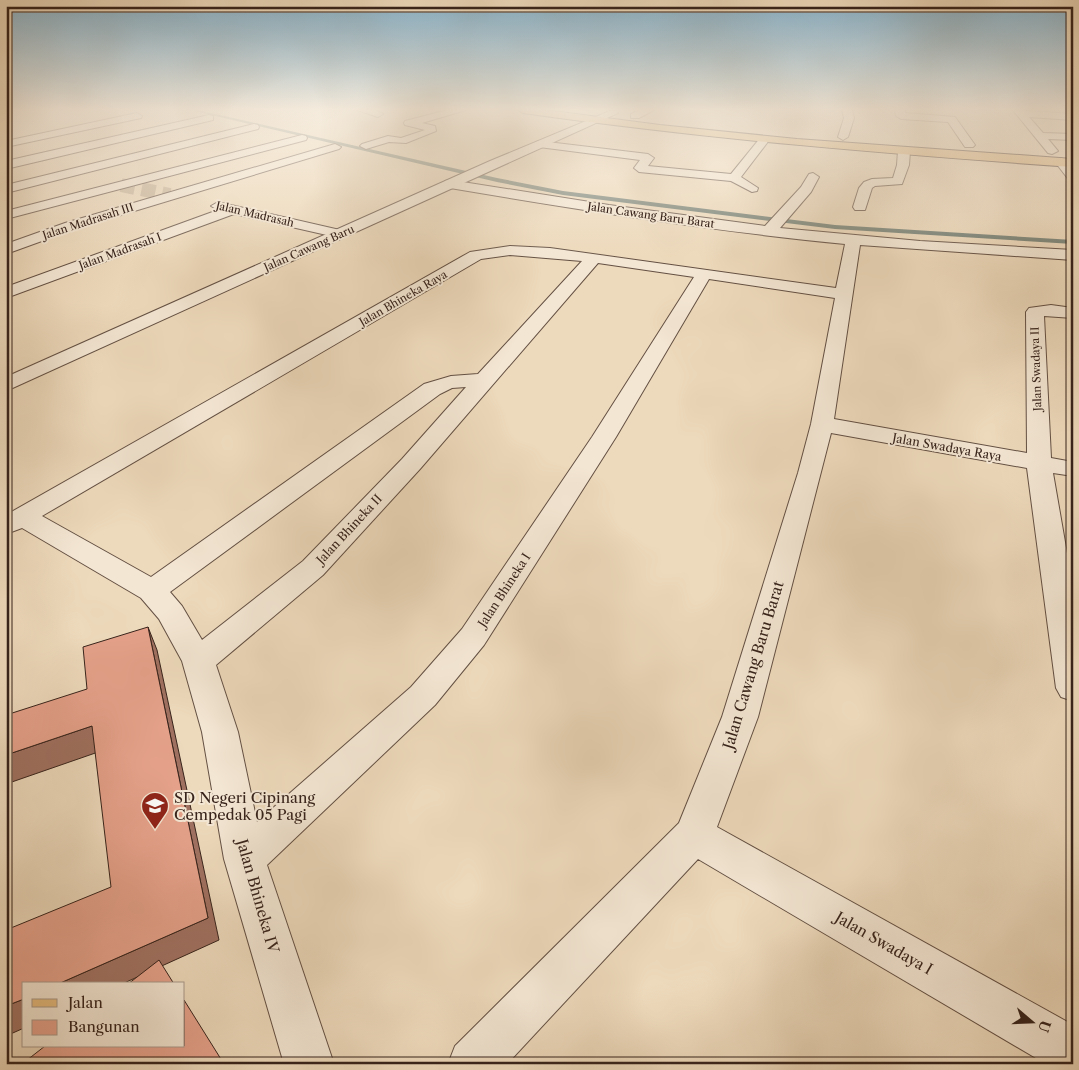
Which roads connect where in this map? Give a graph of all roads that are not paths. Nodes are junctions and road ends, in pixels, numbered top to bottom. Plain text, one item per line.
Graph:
1 (21, 160) edge
2 (30, 160) edge
3 (125, 160) tunnel mouth
4 (226, 160) edge
5 (291, 160) edge
6 (503, 160) edge
7 (648, 160) edge
8 (749, 160) edge
9 (903, 160) edge
10 (1025, 160) edge
11 (25, 161) junction
12 (1067, 163) edge
13 (6, 165) edge
14 (70, 173) junction
15 (465, 177) junction
16 (813, 177) dead end
17 (1073, 177) edge
18 (734, 178) junction
19 (121, 185) junction
20 (6, 188) edge
21 (752, 188) dead end
22 (170, 195) junction
23 (860, 207) dead end
24 (234, 209) junction
25 (21, 211) junction
26 (6, 215) edge
27 (776, 222) junction
28 (70, 226) junction
29 (340, 234) junction
30 (853, 240) junction
31 (6, 249) edge
32 (1073, 255) edge
33 (593, 259) junction
34 (704, 274) junction
35 (6, 293) edge
36 (845, 294) junction
37 (1073, 312) edge
38 (484, 380) junction
39 (6, 385) edge
40 (822, 424) junction
41 (1039, 464) junction
42 (1073, 470) edge
43 (15, 521) edge
44 (152, 591) junction
45 (198, 661) junction
46 (1073, 688) edge
47 (694, 835) junction
48 (245, 859) junction
49 (1073, 1052) edge
50 (309, 1064) edge
51 (473, 1064) edge

1 - 11 street
2 - 11 street
3 - 14 street
4 - 19 street
5 - 22 street, Jalan Madrasah III
6 - 15 street, Jalan Cawang Baru
7 - 18 street
8 - 18 street
9 - 23 street
10 - 12 main road
11 - 13 street
11 - 14 street
12 - 17 street
14 - 19 street
14 - 20 street
15 - 27 street, Jalan Cawang Baru Barat
15 - 29 street, Jalan Cawang Baru
16 - 27 street
18 - 21 street
19 - 25 street
22 - 24 street, Jalan Madrasah
22 - 28 street, Jalan Madrasah III
24 - 29 street, Jalan Madrasah
24 - 35 street, Jalan Madrasah I
25 - 26 street
25 - 28 street
27 - 30 street, Jalan Cawang Baru Barat
28 - 31 street, Jalan Madrasah III
29 - 39 street, Jalan Cawang Baru
30 - 32 street, Jalan Cawang Baru Barat
30 - 36 street, Jalan Cawang Baru Barat
33 - 34 street, Jalan Bhineka Raya
33 - 38 street, Jalan Bhineka II
33 - 43 street, Jalan Bhineka Raya
34 - 36 street, Jalan Bhineka Raya
34 - 48 street, Jalan Bhineka I
36 - 40 street, Jalan Cawang Baru Barat
37 - 41 street, Jalan Swadaya II
38 - 44 street
38 - 45 street, Jalan Bhineka II
40 - 41 street, Jalan Swadaya Raya
40 - 47 street, Jalan Cawang Baru Barat
41 - 42 street, Jalan Swadaya Raya
41 - 46 street
43 - 44 street, Jalan Bhineka IV
44 - 45 street, Jalan Bhineka IV
45 - 48 street, Jalan Bhineka IV
47 - 49 street, Jalan Swadaya I
47 - 51 street, Jalan Cawang Baru Barat
48 - 50 street, Jalan Bhineka IV

